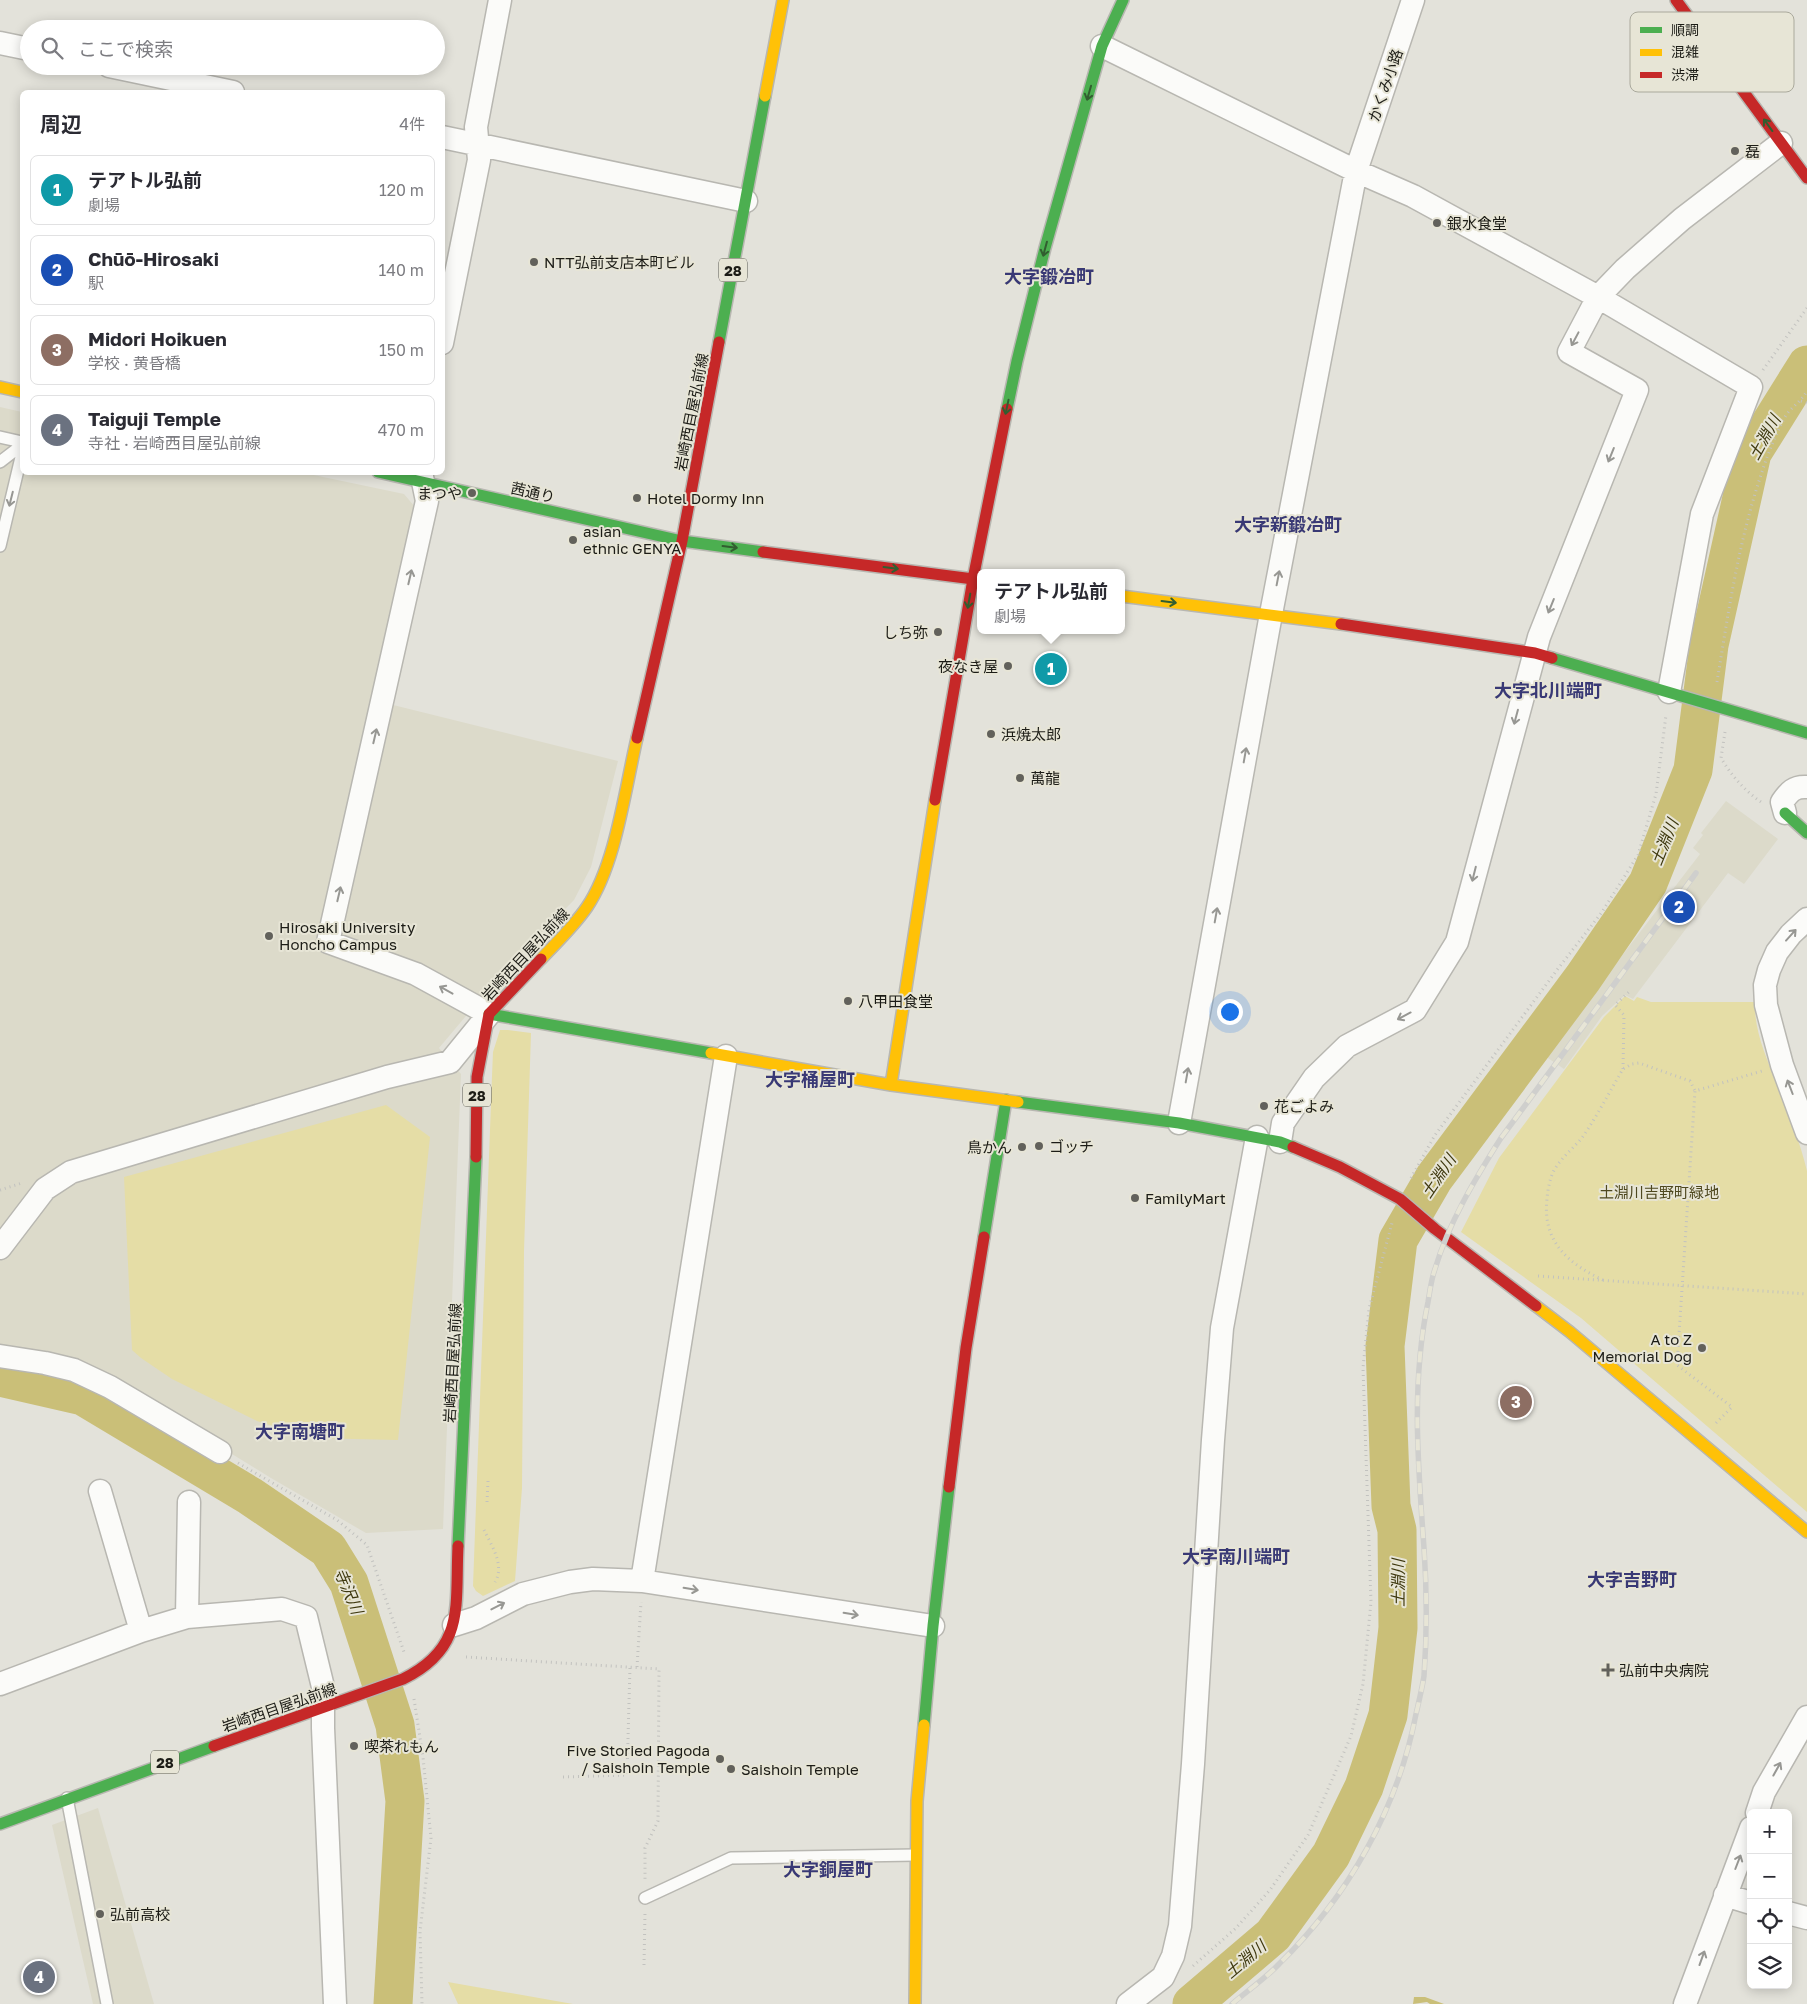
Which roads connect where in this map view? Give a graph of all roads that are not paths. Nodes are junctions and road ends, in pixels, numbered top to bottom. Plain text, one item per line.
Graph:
1 (500, 0) edge
2 (784, 0) edge
3 (1123, 0) edge
4 (1414, 0) edge
5 (1676, 0) edge
6 (1685, 12) edge
7 (0, 43) edge
8 (1102, 46) junction
9 (20, 47) edge
10 (151, 75) edge
11 (223, 90) edge
12 (1744, 92) edge
13 (445, 138) edge
14 (1781, 143) junction
15 (478, 144) junction
16 (1356, 171) junction
17 (1807, 178) edge
18 (746, 201) junction
19 (1598, 297) junction
20 (445, 328) edge
21 (0, 388) edge
22 (20, 392) edge
23 (0, 437) edge
24 (20, 442) edge
25 (20, 445) edge
26 (20, 461) edge
27 (0, 462) edge
28 (404, 475) edge
29 (421, 477) edge
30 (682, 541) junction
31 (0, 546) edge
32 (979, 569) edge
33 (977, 579) edge
34 (1125, 596) edge
35 (1271, 614) junction
36 (1535, 653) junction
37 (1671, 700) junction
38 (1807, 732) edge
39 (1807, 787) edge
40 (1785, 813) joint
41 (1807, 833) edge
42 (1807, 919) edge
43 (489, 1014) junction
44 (726, 1056) junction
45 (892, 1085) junction
46 (1006, 1100) junction
47 (1178, 1123) junction
48 (1807, 1133) edge
49 (1257, 1138) junction
50 (1280, 1142) junction
51 (0, 1248) edge
52 (0, 1356) edge
53 (220, 1452) road end
54 (100, 1491) dead end
55 (189, 1502) dead end
56 (1807, 1532) edge
57 (642, 1581) junction
58 (187, 1617) junction
59 (454, 1625) junction
60 (933, 1626) junction
61 (142, 1630) junction
62 (0, 1684) edge
63 (327, 1706) junction
64 (1807, 1716) edge
65 (67, 1798) junction
66 (1758, 1809) edge
67 (0, 1824) edge
68 (1747, 1838) edge
69 (916, 1855) junction
70 (1725, 1895) junction
71 (645, 1898) road end
72 (1747, 1901) edge
73 (1792, 1914) edge
74 (1807, 1918) edge
75 (107, 2004) edge
76 (335, 2004) edge
77 (914, 2004) edge
78 (1128, 2004) edge
79 (1685, 2004) edge

1 - 15 street
2 - 18 street, 岩崎西目屋弘前線 / 28
3 - 8 street
4 - 16 street, かくみ小路
6 -> 5 street
7 - 9 street
8 - 16 street
8 -> 32 street
10 - 11 street
14 -> 12 street
13 - 15 street
14 - 17 street
14 - 19 street
15 - 18 street
15 - 20 street
16 - 19 street
35 -> 16 street, かくみ小路
18 - 30 street, 岩崎西目屋弘前線 / 28
19 -> 36 street
19 - 37 street
21 - 22 street
23 - 24 lane
25 - 27 lane
26 -> 31 lane
28 - 29 street, 茜通り
29 - 30 street, 茜通り
43 -> 29 street
30 -> 33 street, 茜通り
30 - 43 street, 岩崎西目屋弘前線 / 28
33 -> 45 street
34 -> 35 street
35 - 36 street
47 -> 35 street, かくみ小路
36 - 37 street
36 -> 50 street
37 - 38 street
39 - 40 street
40 - 41 street
48 -> 42 street
43 - 44 street
43 - 51 street
43 - 59 street, 岩崎西目屋弘前線 / 28
44 - 45 street
44 - 57 street
45 - 46 street
46 - 47 street
46 - 60 street
47 - 49 street
49 - 50 street
49 - 78 street
50 - 56 street
52 - 53 street
54 - 61 street
55 - 58 street
59 -> 57 street
57 -> 60 street
58 - 61 street
58 - 63 street
59 - 63 street, 岩崎西目屋弘前線 / 28
60 - 69 street
61 - 62 street
63 - 65 street, 岩崎西目屋弘前線 / 28
63 - 76 street
66 -> 64 street
65 - 67 street, 岩崎西目屋弘前線 / 28
65 - 75 lane
70 -> 68 street
69 - 71 lane
69 - 77 street
70 - 72 street
79 -> 70 street
73 - 74 street

